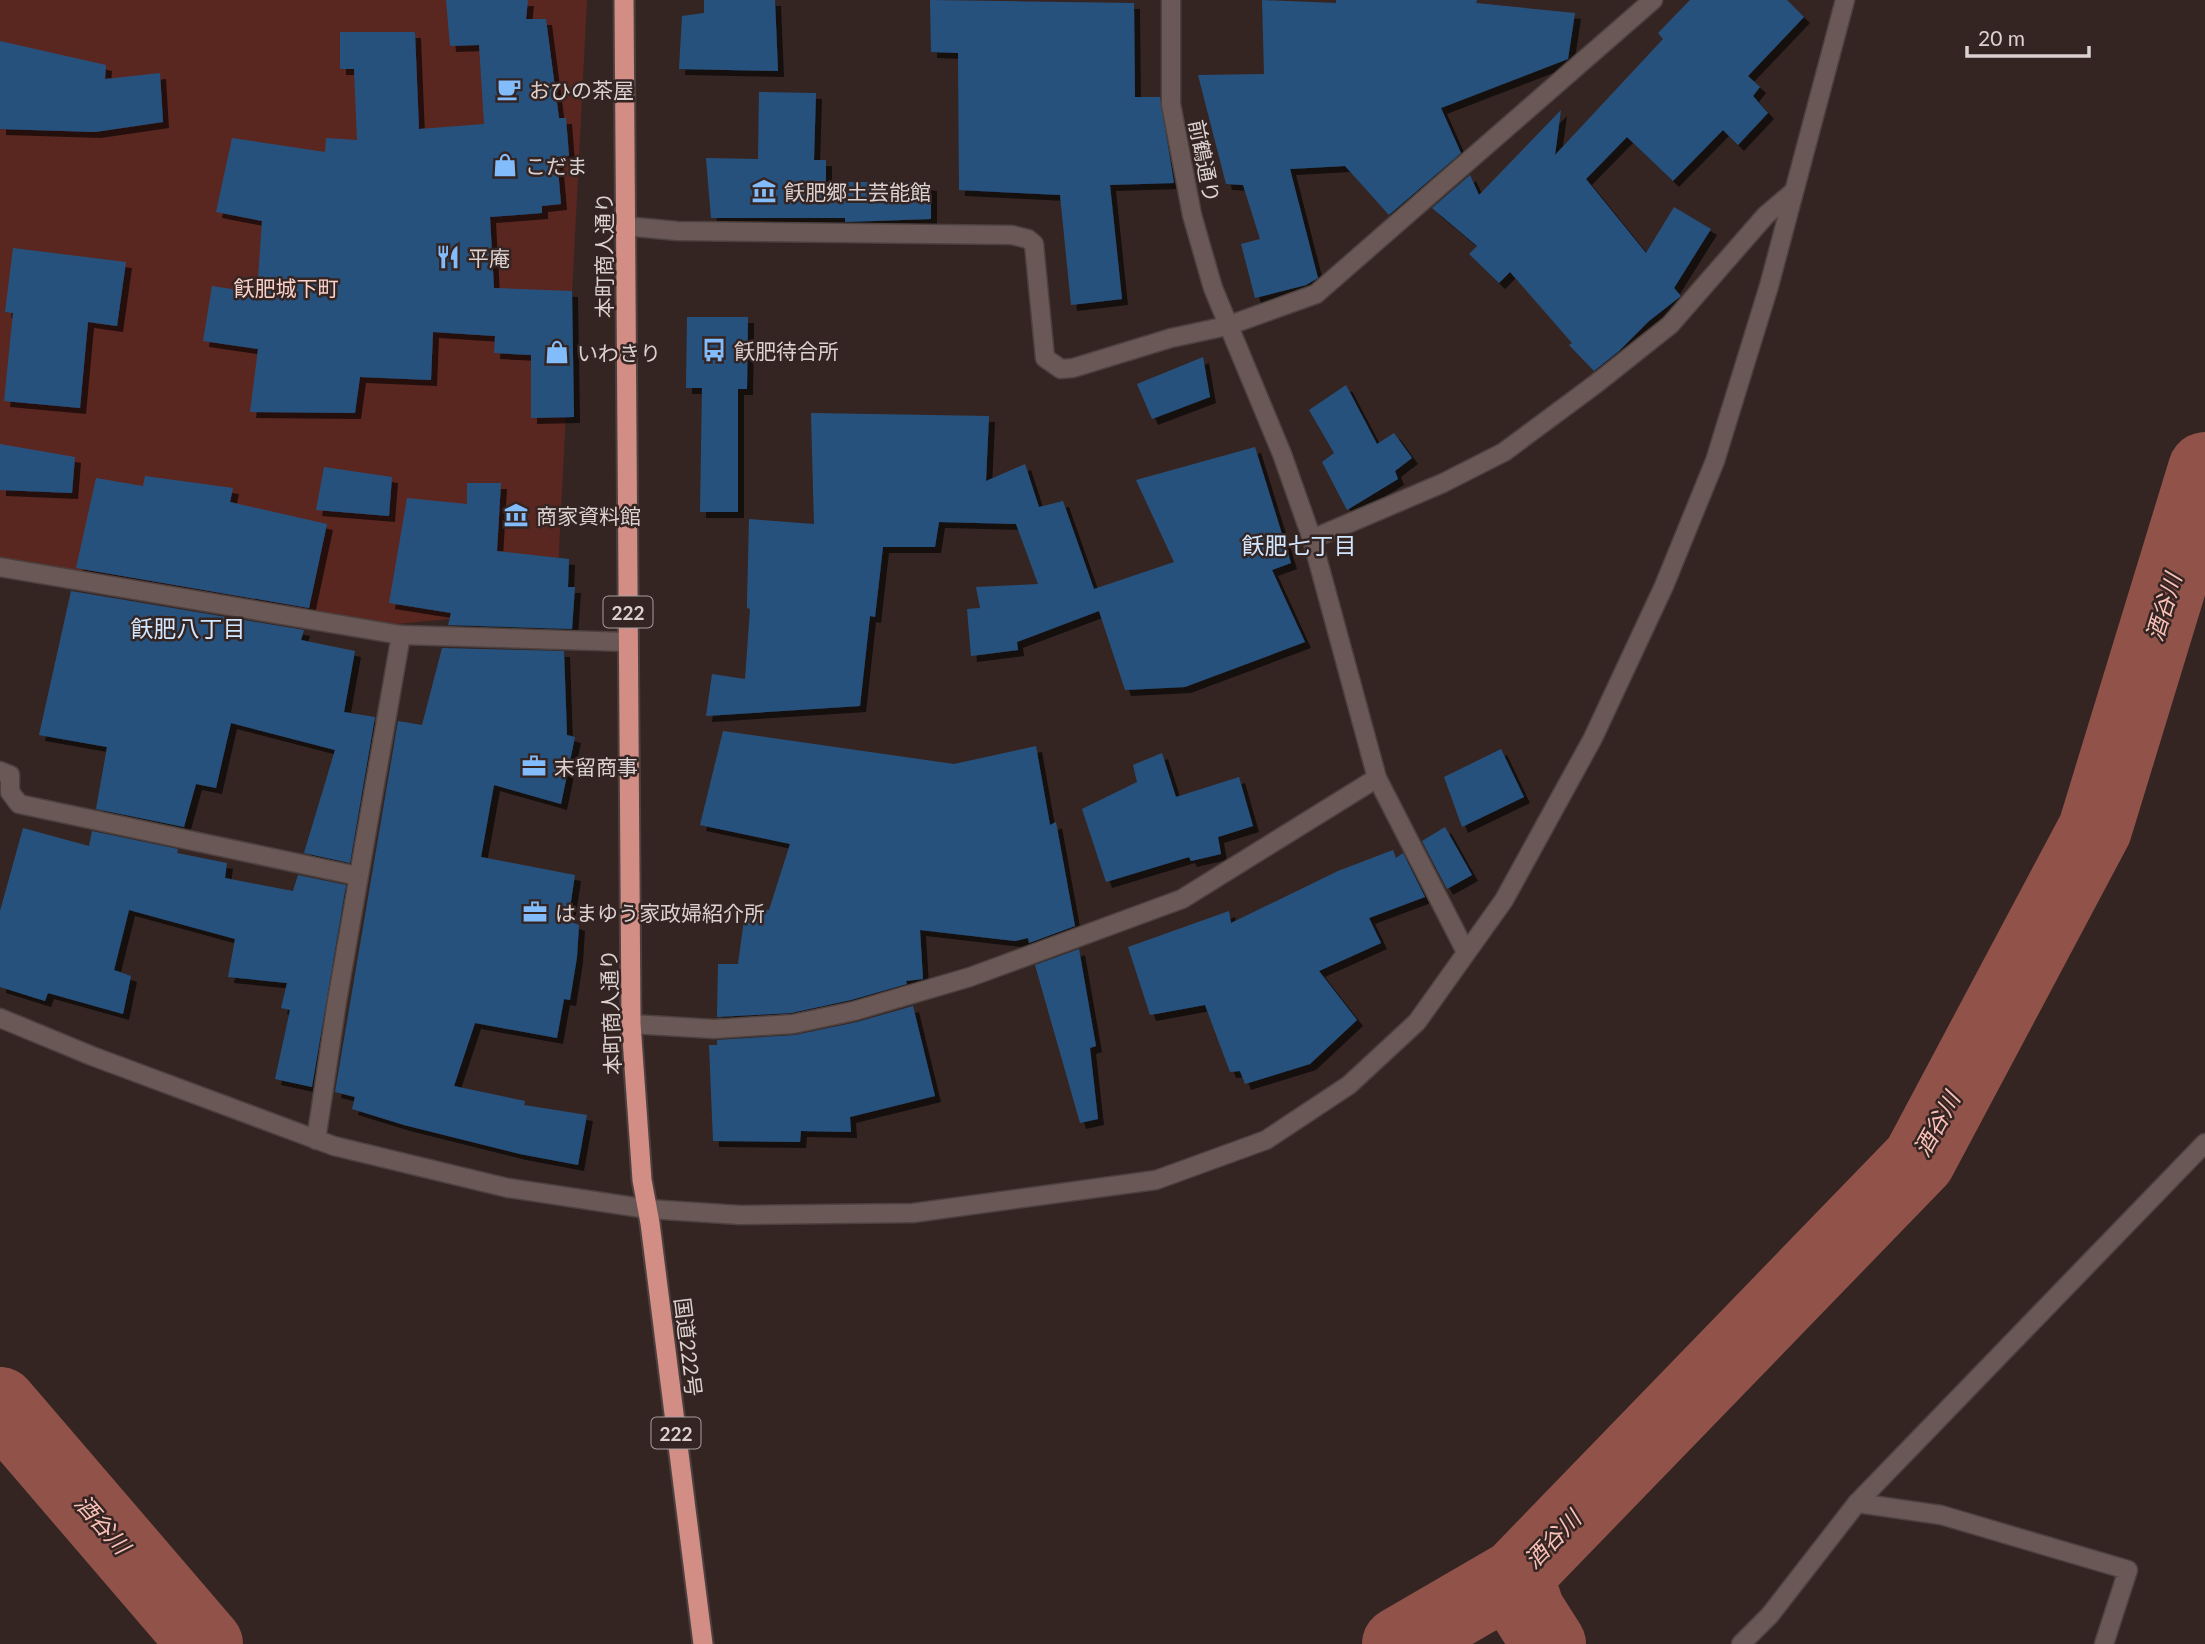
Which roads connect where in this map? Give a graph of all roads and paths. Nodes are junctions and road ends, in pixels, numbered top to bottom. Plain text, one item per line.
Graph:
1 (624, 0) edge
2 (1171, 0) edge
3 (1653, 0) edge
4 (1845, 0) edge
5 (1793, 192) junction
6 (625, 226) junction
7 (1227, 326) junction
8 (1312, 539) junction
9 (0, 567) edge
10 (401, 635) junction
11 (628, 642) junction
12 (0, 771) edge
13 (1377, 778) junction
14 (358, 876) junction
15 (1466, 952) junction
16 (0, 1018) edge
17 (631, 1024) junction
18 (316, 1140) junction
19 (2205, 1143) edge
20 (649, 1216) junction
21 (1857, 1503) junction
22 (702, 1644) edge
23 (1741, 1644) edge
24 (2104, 1644) edge

1 - 6 highway, 本町商人通り / 222
2 - 7 street, 前鶴通り
3 - 7 street
4 - 5 street
5 - 8 street
5 - 15 street
6 - 7 street
6 - 11 highway, 本町商人通り / 222
7 - 8 street, 前鶴通り
8 - 13 street, 前鶴通り
9 - 10 street
10 - 11 street
10 - 14 street
11 - 17 highway, 本町商人通り / 222
12 - 14 street
13 - 15 street, 前鶴通り
13 - 17 street
14 - 18 street
15 - 20 street
16 - 18 street
17 - 20 highway, 本町商人通り / 222
18 - 20 street
19 - 21 street
20 - 22 highway, 国道222号 / 222
21 - 23 street
21 - 24 street

